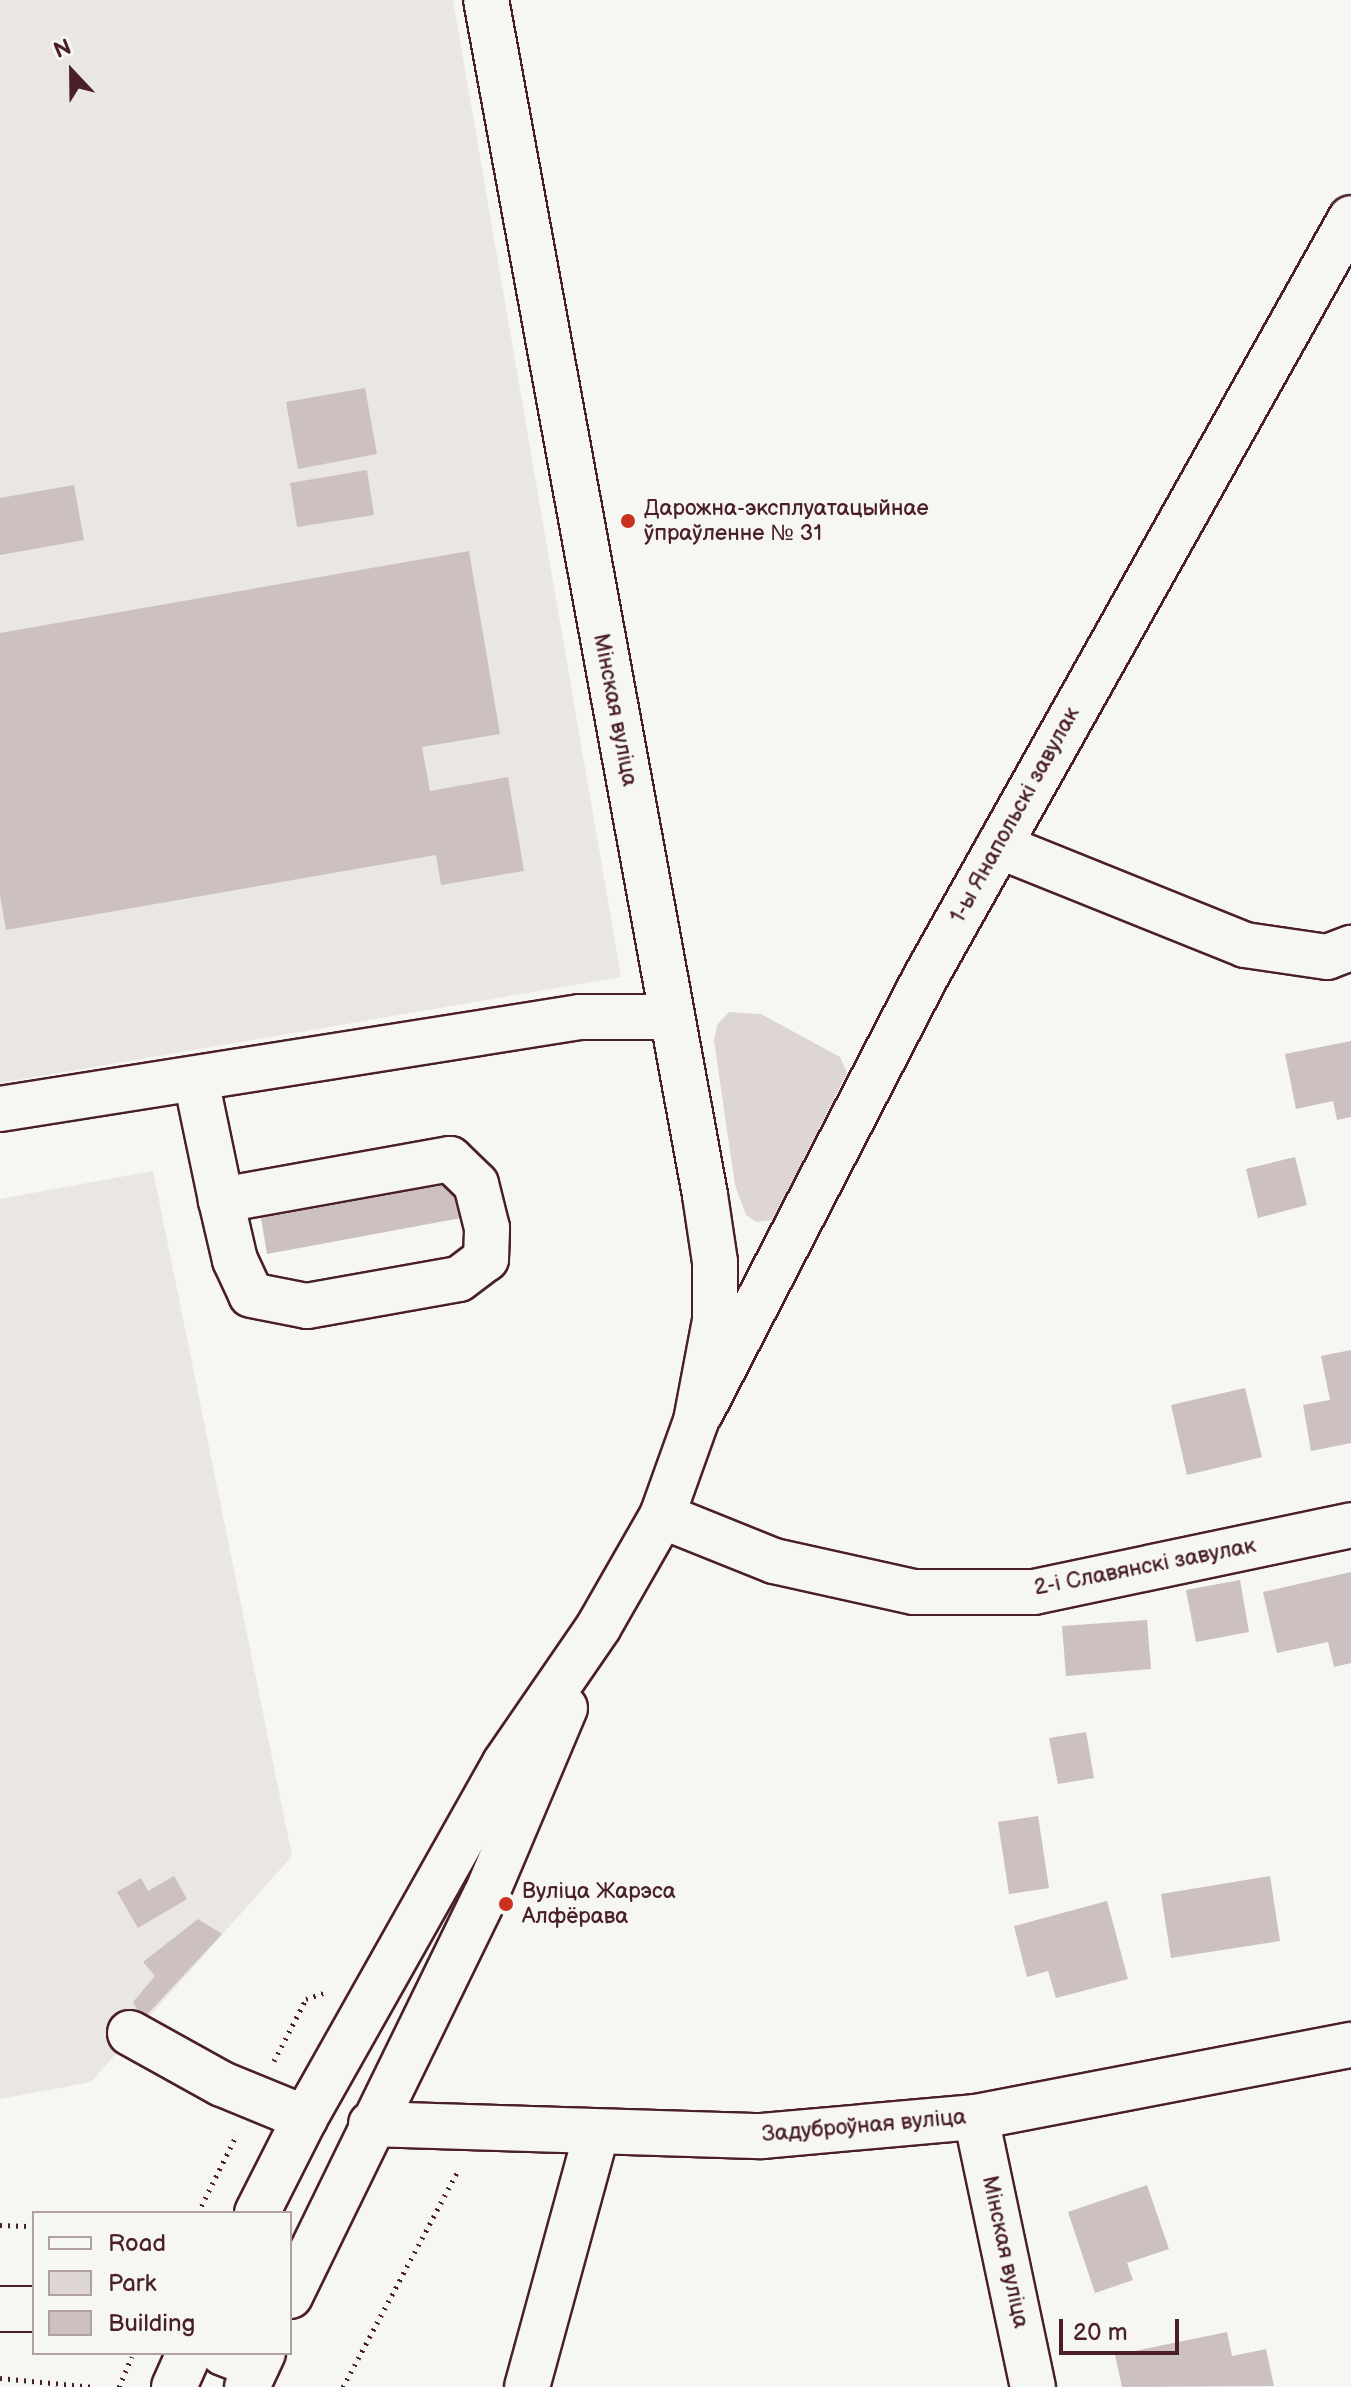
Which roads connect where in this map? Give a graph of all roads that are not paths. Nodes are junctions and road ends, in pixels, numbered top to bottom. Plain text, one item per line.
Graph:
1 (486, 0) edge
2 (1351, 218) edge
3 (999, 846) junction
4 (1351, 948) edge
5 (672, 1017) junction
6 (196, 1080) junction
7 (0, 1109) edge
8 (221, 1200) junction
9 (696, 1421) junction
10 (662, 1516) junction
11 (1351, 1525) edge
12 (599, 1626) junction
13 (130, 2033) dead end
14 (1351, 2045) edge
15 (976, 2117) junction
16 (305, 2118) junction
17 (371, 2124) junction
18 (596, 2134) junction
19 (258, 2211) edge
20 (292, 2292) edge
21 (0, 2309) edge
22 (32, 2309) edge
23 (188, 2355) edge
24 (174, 2387) edge
25 (527, 2387) edge
26 (1033, 2387) edge

1 - 5 street, Мінская вуліца
2 - 3 street, 1-ы Янапольскі завулак
3 - 4 street
3 - 9 street, 1-ы Янапольскі завулак
5 - 6 street
5 - 9 street, Мінская вуліца
6 - 7 street
6 - 8 street
8 - 8 street
9 - 10 street
10 - 11 street, 2-і Славянскі завулак
10 - 12 street
12 - 16 street
12 - 17 street
13 - 16 street, Задуброўная вуліца
14 - 15 street, Задуброўная вуліца
15 - 18 street, Задуброўная вуліца
15 - 26 street, Мінская вуліца
16 - 17 street, Задуброўная вуліца
16 - 19 street
17 - 18 street, Задуброўная вуліца
17 - 20 street
18 - 25 street
21 - 22 street
23 - 24 street

